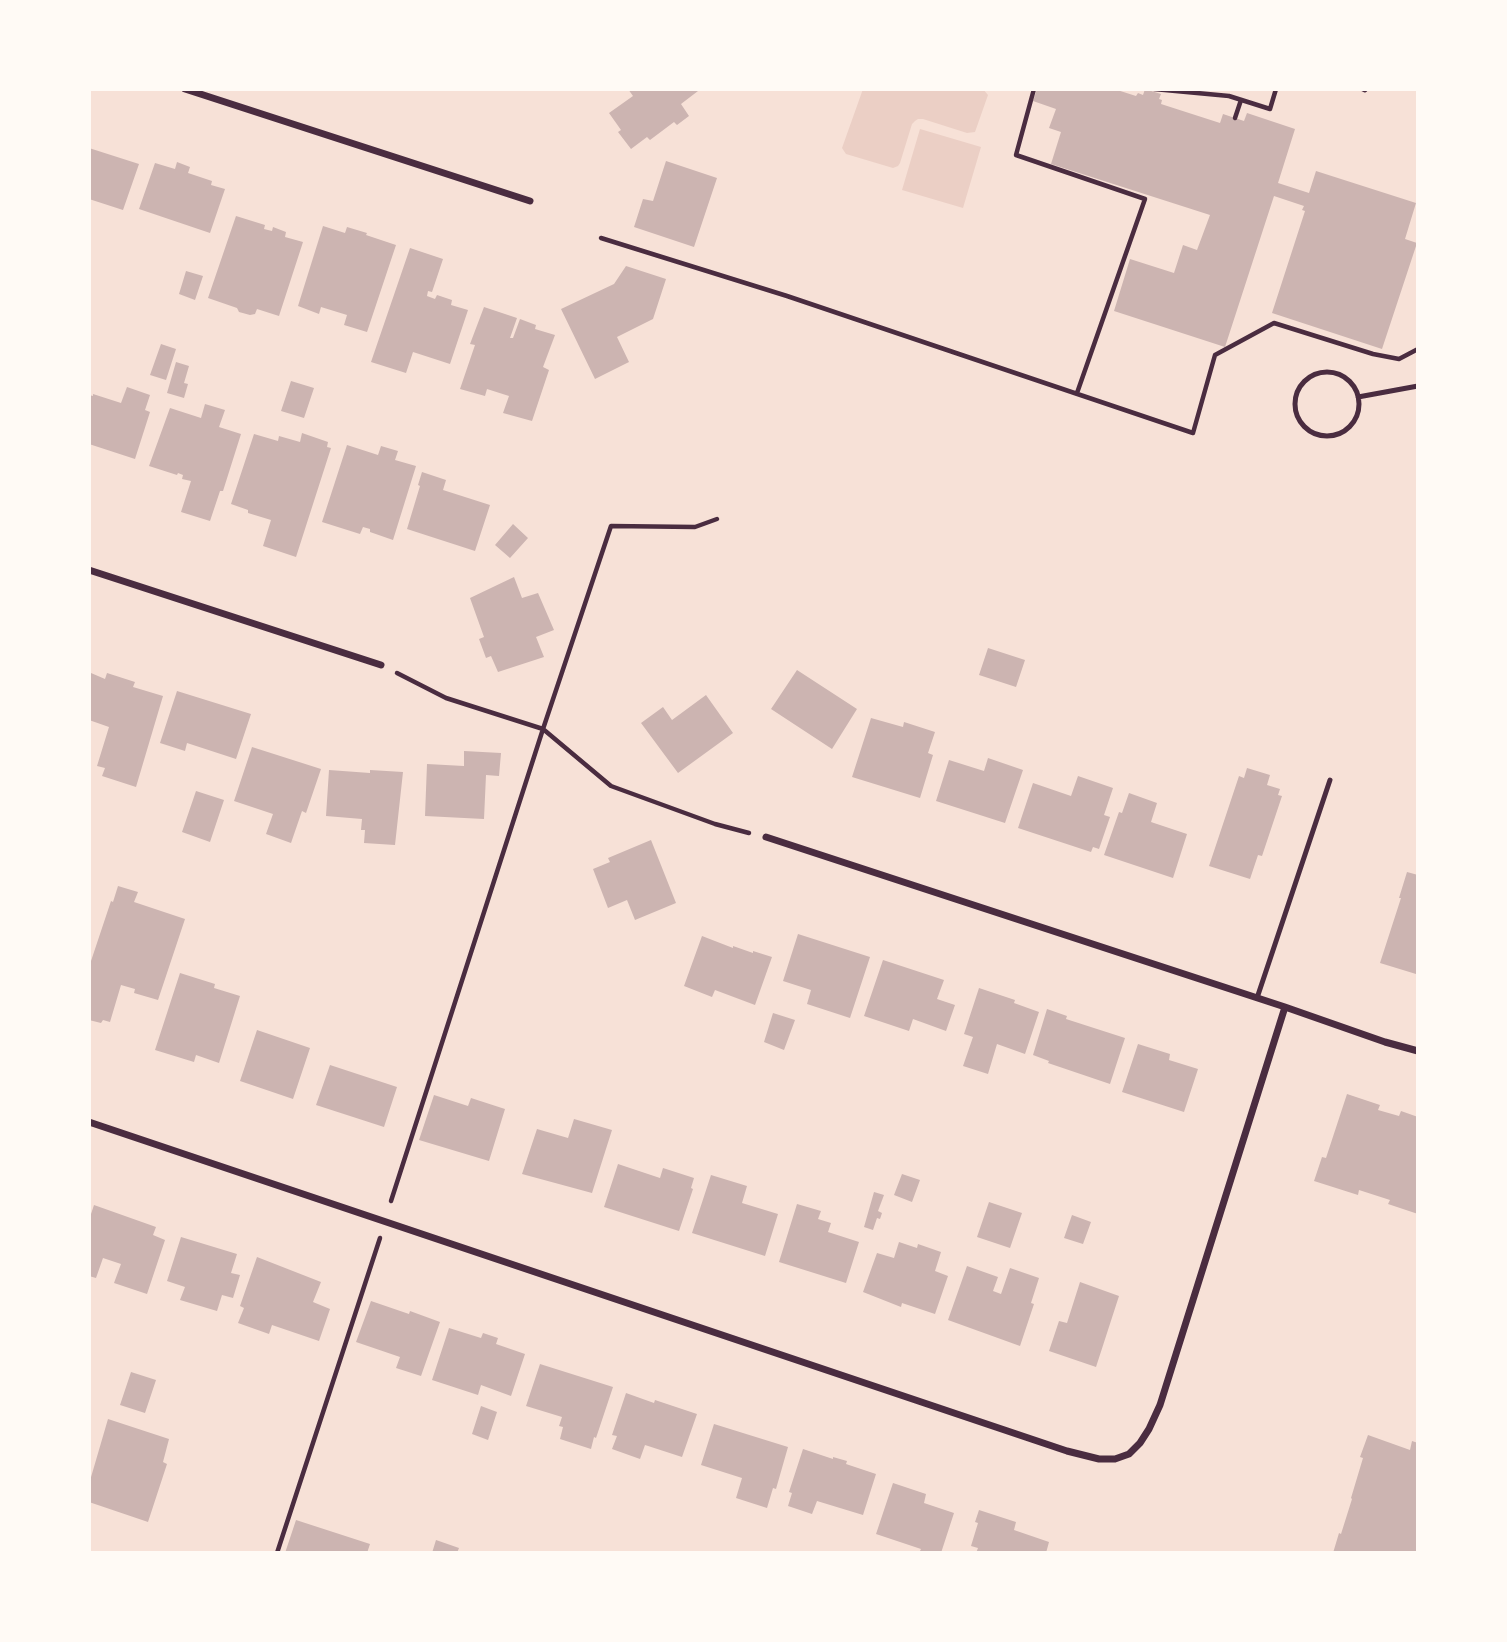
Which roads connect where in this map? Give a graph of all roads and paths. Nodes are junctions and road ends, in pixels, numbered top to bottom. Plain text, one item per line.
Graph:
1 (185, 89) edge
2 (1034, 89) edge
3 (1276, 89) edge
4 (1154, 90) edge
5 (1241, 100) junction
6 (1235, 118) dead end
7 (530, 201) dead end
8 (601, 237) dead end
9 (1418, 349) edge
10 (1418, 386) edge
11 (1077, 393) junction
12 (1358, 397) junction
13 (717, 519) dead end
14 (89, 570) edge
15 (381, 665) joint
16 (542, 729) junction
17 (1330, 780) dead end
18 (766, 837) joint
19 (1258, 998) junction
20 (1285, 1007) junction
21 (1418, 1051) edge
22 (89, 1122) edge
23 (391, 1201) dead end
24 (380, 1236) dead end
25 (277, 1553) edge

1 - 7 street
2 - 11 path
3 - 5 path
4 - 5 path
5 - 6 path
8 - 11 path
9 - 11 path
10 - 12 lane
12 - 12 lane
13 - 16 path
14 - 15 street
15 - 16 path
16 - 18 path
16 - 23 path
17 - 19 lane
18 - 19 street
19 - 20 street
20 - 21 street
20 - 22 street
24 - 25 path

